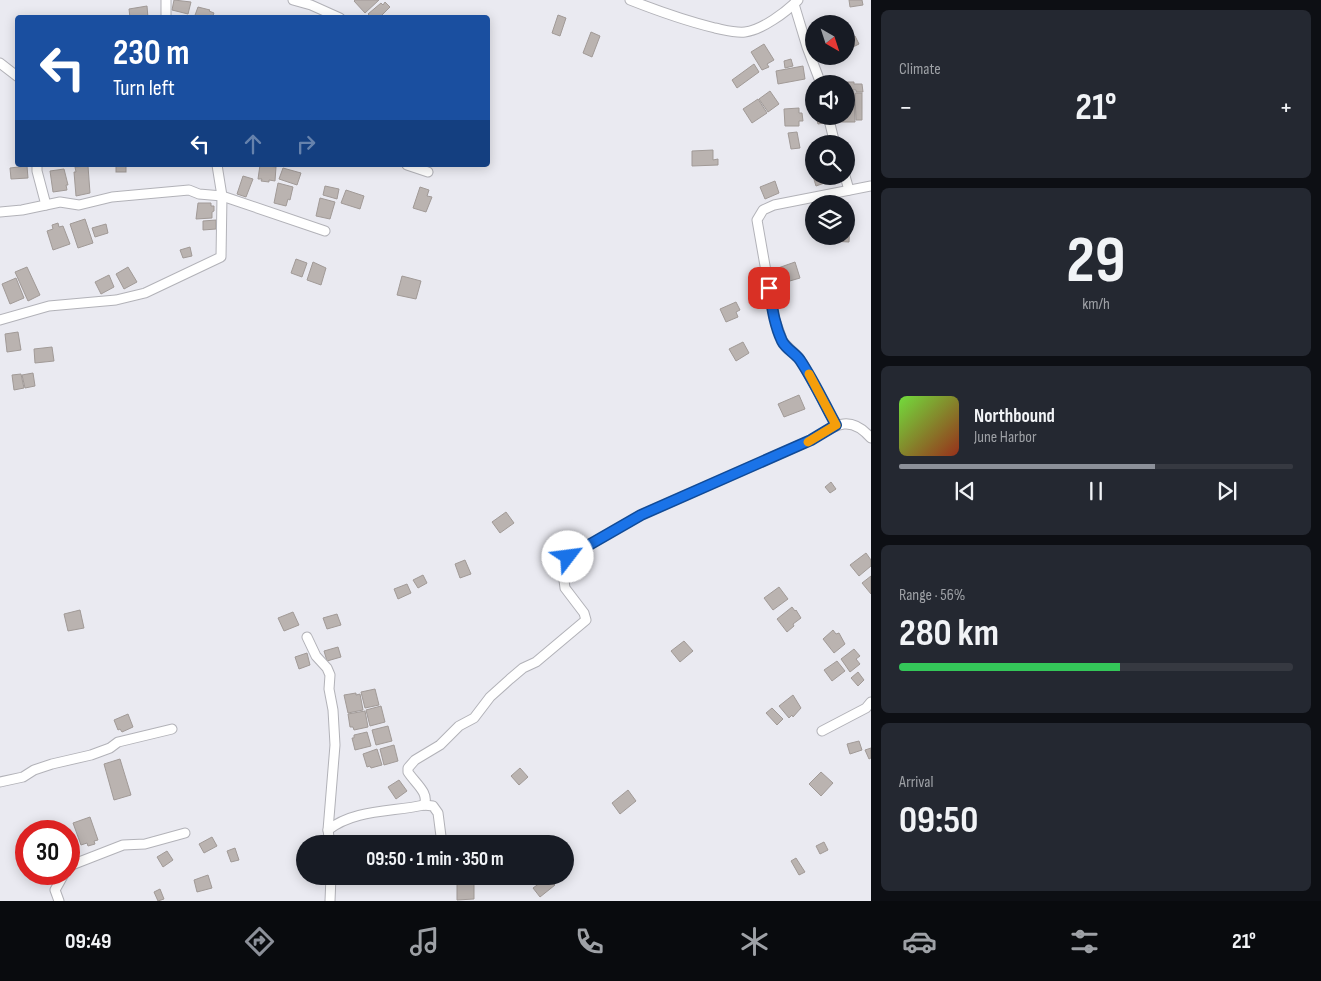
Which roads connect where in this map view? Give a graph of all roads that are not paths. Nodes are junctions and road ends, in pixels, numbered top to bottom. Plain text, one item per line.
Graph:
1 (166, 0) edge
2 (293, 0) edge
3 (630, 0) edge
4 (796, 2) edge
5 (166, 15) edge
6 (333, 15) edge
7 (0, 63) edge
8 (818, 75) edge
9 (15, 76) edge
10 (37, 167) edge
11 (217, 167) edge
12 (413, 167) edge
13 (428, 172) dead end
14 (848, 185) edge
15 (871, 186) edge
16 (849, 190) junction
17 (222, 196) junction
18 (46, 206) junction
19 (0, 212) edge
20 (325, 231) dead end
21 (0, 320) edge
22 (836, 425) junction
23 (871, 438) edge
24 (568, 557) dead end
25 (562, 565) dead end
26 (307, 637) dead end
27 (871, 702) edge
28 (172, 729) dead end
29 (822, 732) dead end
30 (0, 782) edge
31 (424, 805) junction
32 (328, 830) junction
33 (185, 833) dead end
34 (329, 835) edge
35 (441, 835) edge
36 (80, 862) edge
37 (58, 885) edge
38 (331, 885) edge
39 (59, 901) edge
40 (330, 901) edge

1 - 5 street
2 - 6 street
3 - 4 street
4 - 8 street
7 - 9 street
10 - 18 street
11 - 17 street
12 - 13 street
14 - 16 street
15 - 16 street
16 - 22 street
17 - 18 street
17 - 20 street
17 - 21 street
18 - 19 street
22 - 23 street
22 - 24 street
25 - 31 street
26 - 32 street
27 - 29 street
28 - 30 street
31 - 32 street
31 - 35 street
32 - 34 street
33 - 36 street
37 - 39 street
38 - 40 street

